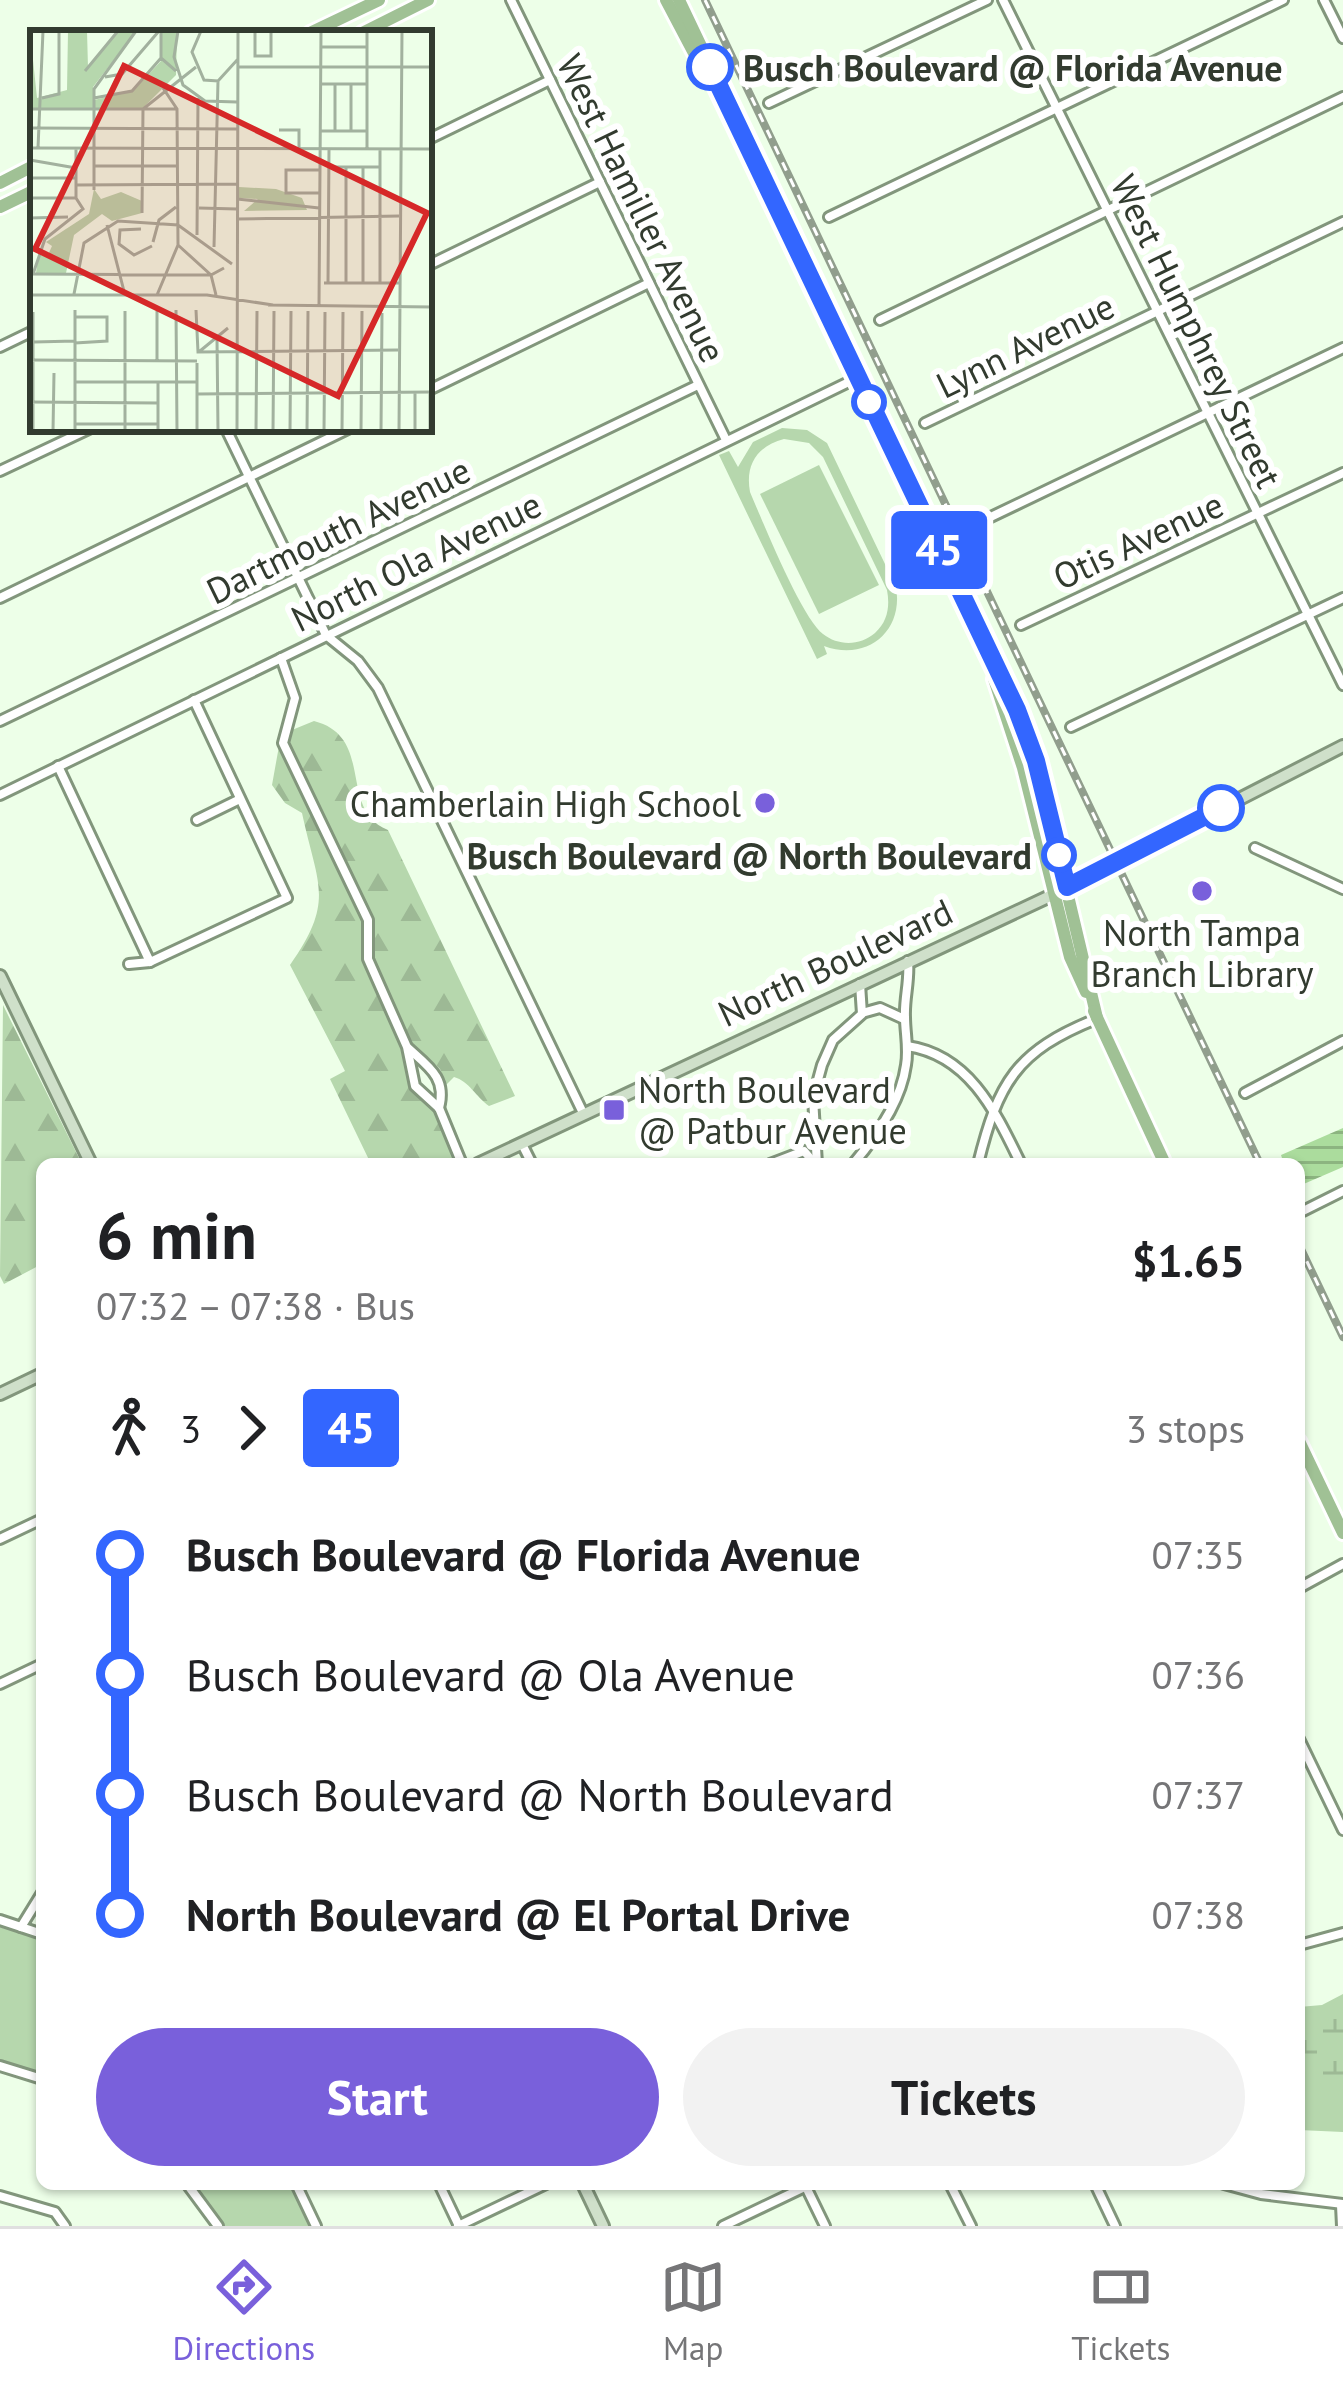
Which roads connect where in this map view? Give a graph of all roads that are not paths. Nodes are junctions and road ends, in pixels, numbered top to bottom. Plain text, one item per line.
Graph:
1 (379, 0) edge
2 (428, 0) edge
3 (511, 0) edge
4 (665, 0) edge
5 (679, 0) edge
6 (987, 0) edge
7 (1003, 0) edge
8 (1283, 0) edge
9 (1324, 0) edge
10 (357, 10) junction
11 (316, 30) edge
12 (363, 30) edge
13 (368, 30) edge
14 (1343, 38) edge
15 (550, 80) junction
16 (1343, 97) edge
17 (769, 103) dead end
18 (1057, 107) junction
19 (432, 138) edge
20 (749, 149) junction
21 (30, 167) edge
22 (0, 182) edge
23 (600, 182) junction
24 (30, 192) edge
25 (0, 207) edge
26 (1106, 209) junction
27 (830, 217) dead end
28 (1343, 222) edge
29 (432, 264) edge
30 (649, 283) junction
31 (1157, 311) junction
32 (880, 320) dead end
33 (30, 332) edge
34 (0, 347) edge
35 (1343, 348) edge
36 (857, 378) junction
37 (698, 385) junction
38 (432, 389) edge
39 (1207, 412) junction
40 (926, 423) dead end
41 (83, 432) edge
42 (227, 432) edge
43 (342, 432) edge
44 (726, 440) junction
45 (0, 471) edge
46 (1343, 473) edge
47 (249, 477) junction
48 (1257, 514) junction
49 (972, 526) dead end
50 (299, 579) junction
51 (0, 598) edge
52 (1343, 598) edge
53 (1307, 615) junction
54 (1022, 625) dead end
55 (326, 635) junction
56 (985, 649) junction
57 (280, 658) junction
58 (1343, 685) edge
59 (194, 700) junction
60 (0, 706) edge
61 (3, 720) edge
62 (1071, 727) dead end
63 (1343, 746) edge
64 (58, 766) junction
65 (0, 795) edge
66 (240, 799) junction
67 (196, 820) dead end
68 (1256, 848) dead end
69 (1067, 887) junction
70 (1342, 888) edge
71 (1052, 895) junction
72 (908, 961) junction
73 (150, 962) junction
74 (129, 964) dead end
75 (0, 976) edge
76 (860, 983) junction
77 (862, 1013) junction
78 (1097, 1018) junction
79 (904, 1019) junction
80 (1343, 1041) edge
81 (907, 1046) junction
82 (407, 1047) junction
83 (1244, 1093) dead end
84 (993, 1105) junction
85 (439, 1108) junction
86 (583, 1113) junction
87 (521, 1143) junction
88 (88, 1158) edge
89 (460, 1158) edge
90 (490, 1158) edge
91 (529, 1158) edge
92 (782, 1158) edge
93 (810, 1158) edge
94 (816, 1158) edge
95 (858, 1158) edge
96 (980, 1158) edge
97 (1018, 1158) edge
98 (1162, 1158) edge
99 (1343, 1191) edge
100 (1305, 1210) edge
101 (36, 1377) edge
102 (0, 1394) edge
103 (1305, 1454) edge
104 (36, 1522) edge
105 (1343, 1533) edge
106 (0, 1539) edge
107 (1343, 1564) edge
108 (1305, 1585) edge
109 (36, 1667) edge
110 (0, 1684) edge
111 (1305, 1751) edge
112 (1343, 1830) edge
113 (36, 1903) edge
114 (0, 1920) edge
115 (21, 1927) junction
116 (36, 1932) edge
117 (1343, 1933) edge
118 (1305, 1944) edge
119 (0, 2066) edge
120 (36, 2077) edge
121 (191, 2190) edge
122 (299, 2190) edge
123 (442, 2190) edge
124 (534, 2190) edge
125 (586, 2190) edge
126 (800, 2190) edge
127 (810, 2190) edge
128 (953, 2190) edge
129 (1098, 2190) edge
130 (1246, 2190) edge
131 (0, 2196) edge
132 (1342, 2204) edge
133 (747, 2221) edge
134 (65, 2226) edge
135 (218, 2226) edge
136 (316, 2226) edge
137 (459, 2226) edge
138 (603, 2226) edge
139 (723, 2226) edge
140 (825, 2226) edge
141 (971, 2226) edge
142 (1115, 2226) edge
143 (1342, 2226) edge

1 - 10 main road
2 - 13 main road
3 - 15 street, West Hamiller Avenue
4 - 20 main road
5 - 20 main road
6 - 17 street
7 - 18 street, West Humphrey Street
8 - 18 street
9 - 14 street
10 - 11 main road
10 - 12 main road
15 - 19 street
15 - 23 street, West Hamiller Avenue
16 - 26 street
18 - 26 street, West Humphrey Street
18 - 27 street
20 - 36 main road
21 - 22 main road
23 - 29 street
23 - 30 street, West Hamiller Avenue
24 - 25 main road
26 - 31 street, West Humphrey Street
26 - 32 street
28 - 31 street, Lynn Avenue
30 - 37 street, West Hamiller Avenue
30 - 38 street
31 - 39 street, West Humphrey Street
31 - 40 street, Lynn Avenue
33 - 34 street
35 - 39 street
36 - 44 street, North Ola Avenue
36 - 56 main road
37 - 44 street, West Hamiller Avenue
37 - 50 street, Dartmouth Avenue
39 - 48 street, West Humphrey Street
39 - 49 street
41 - 45 street
42 - 47 street
43 - 47 street
44 - 55 street, North Ola Avenue
46 - 48 street, Otis Avenue
47 - 50 street
47 - 51 street
48 - 53 street, West Humphrey Street
48 - 54 street, Otis Avenue
50 - 55 street
50 - 61 street, Dartmouth Avenue
52 - 53 street
53 - 58 street, West Humphrey Street
53 - 62 street
55 - 57 street, North Ola Avenue
55 - 86 street
56 - 69 main road
56 - 71 main road
57 - 59 street, North Ola Avenue
57 - 82 street
59 - 64 street, North Ola Avenue
59 - 66 street
60 - 61 street
63 - 69 street, North Boulevard
64 - 65 street, North Ola Avenue
64 - 73 street
66 - 67 street
66 - 73 street
68 - 70 street
69 - 71 street, North Boulevard
69 - 78 main road
71 - 72 street, North Boulevard
71 - 78 main road
72 - 76 street, North Boulevard
72 - 79 street
73 - 74 street
75 - 88 street
76 - 77 street
76 - 86 street, North Boulevard
77 - 79 street
77 - 94 street
78 - 84 street
78 - 98 main road
79 - 81 street
80 - 83 street
81 - 84 street
81 - 95 street
82 - 85 street
82 - 85 street
84 - 96 street
84 - 97 street
85 - 89 street
86 - 87 street, North Boulevard
87 - 90 street, North Boulevard
87 - 91 street
92 - 93 street
99 - 100 street
101 - 102 street
103 - 105 main road
104 - 106 street
107 - 108 street
109 - 110 street
111 - 112 street
113 - 115 street
114 - 115 street
115 - 116 street
117 - 118 street
119 - 120 street
121 - 135 street
122 - 136 street
123 - 137 street
124 - 137 street
125 - 138 street
126 - 133 street
127 - 140 street
128 - 141 street
129 - 142 street
130 - 132 street
131 - 134 street
132 - 143 street
133 - 139 street

